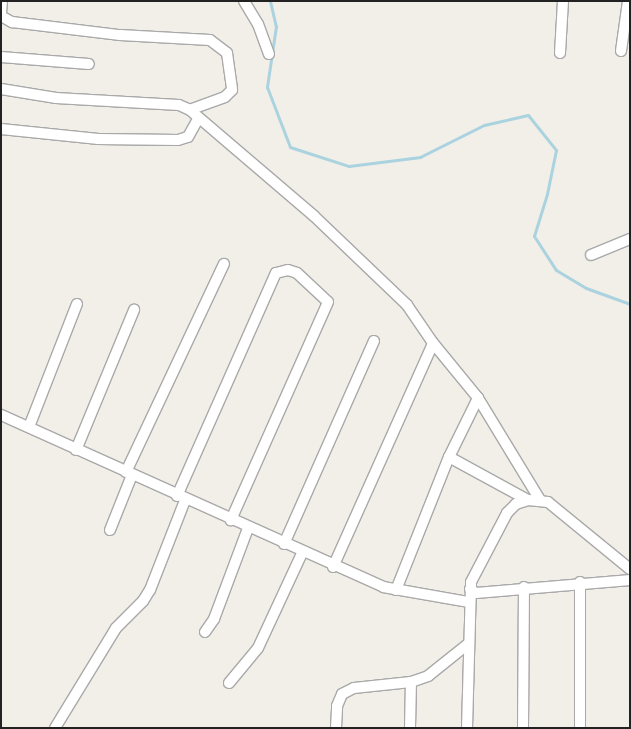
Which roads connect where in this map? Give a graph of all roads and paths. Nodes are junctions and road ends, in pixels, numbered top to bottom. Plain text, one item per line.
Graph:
1 (2, 1) edge
2 (244, 1) edge
3 (563, 1) edge
4 (628, 1) edge
5 (1, 15) edge
6 (621, 52) dead end
7 (560, 53) dead end
8 (269, 54) dead end
9 (1, 57) edge
10 (89, 64) dead end
11 (1, 90) edge
12 (190, 110) junction
13 (198, 118) junction
14 (1, 128) edge
15 (630, 239) edge
16 (591, 255) dead end
17 (224, 264) dead end
18 (77, 304) dead end
19 (134, 310) dead end
20 (374, 341) dead end
21 (433, 343) junction
22 (478, 398) junction
23 (1, 415) edge
24 (29, 427) junction
25 (76, 450) junction
26 (449, 457) junction
27 (129, 474) junction
28 (181, 498) junction
29 (528, 500) junction
30 (540, 500) junction
31 (231, 520) junction
32 (248, 528) junction
33 (110, 530) dead end
34 (284, 544) junction
35 (302, 553) junction
36 (333, 567) junction
37 (630, 569) edge
38 (630, 580) edge
39 (580, 582) junction
40 (524, 587) junction
41 (470, 588) junction
42 (396, 590) junction
43 (468, 602) junction
44 (205, 632) dead end
45 (468, 644) junction
46 (411, 682) junction
47 (229, 683) dead end
48 (55, 728) edge
49 (336, 728) edge
50 (410, 728) edge
51 (467, 728) edge
52 (523, 728) edge
53 (580, 728) edge

1 - 5 street
2 - 8 street
3 - 7 street
4 - 6 street
5 - 12 street
9 - 10 street
11 - 12 street
12 - 13 street
13 - 14 street
13 - 21 street
15 - 16 street
17 - 27 street
18 - 24 street
19 - 25 street
20 - 34 street
21 - 22 street
21 - 36 street
22 - 26 street
22 - 30 street
23 - 24 street
24 - 25 street
25 - 27 street
26 - 29 street
26 - 42 street
27 - 28 street
27 - 33 street
28 - 31 street
28 - 31 street
28 - 48 street
29 - 30 street
29 - 41 street
30 - 37 street
31 - 32 street
32 - 34 street
32 - 44 street
34 - 35 street
35 - 36 street
35 - 47 street
36 - 42 street
38 - 39 street
39 - 40 street
39 - 53 street
40 - 41 street
40 - 52 street
41 - 43 street
42 - 43 street
43 - 45 street
45 - 46 street
45 - 51 street
46 - 49 street
46 - 50 street

